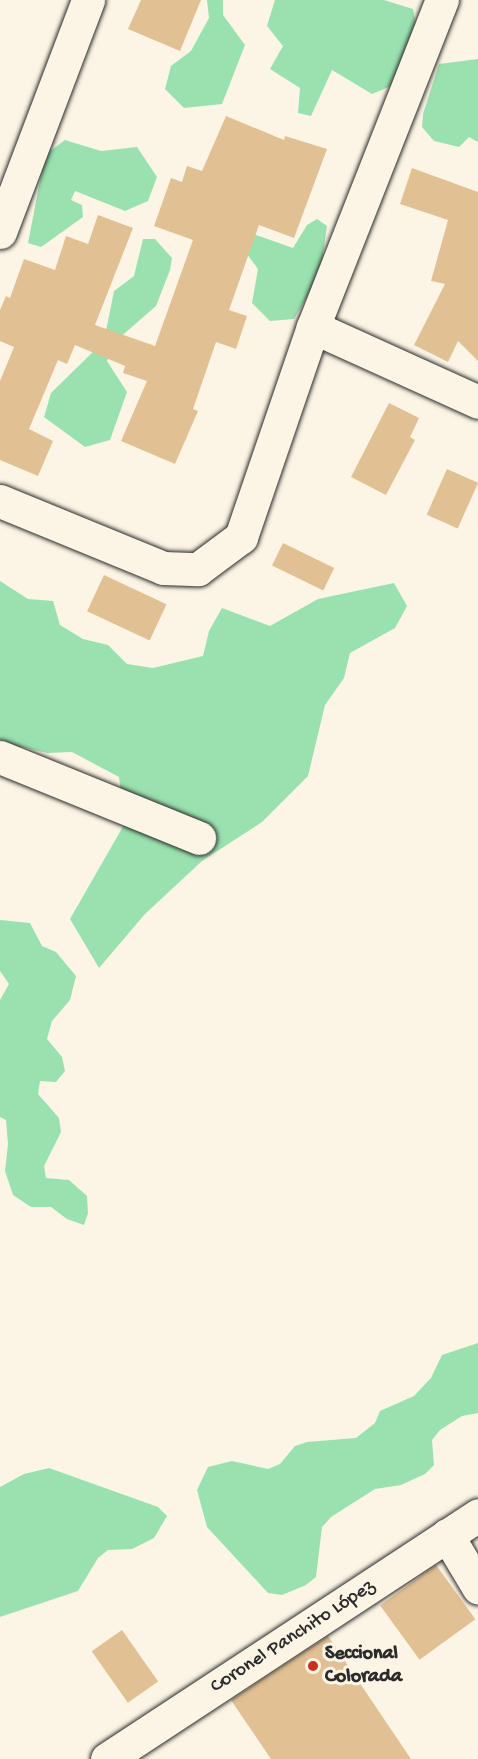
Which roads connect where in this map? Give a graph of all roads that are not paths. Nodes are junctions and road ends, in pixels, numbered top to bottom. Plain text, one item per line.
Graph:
1 (88, 0) edge
2 (442, 0) edge
3 (0, 232) edge
4 (314, 327) junction
5 (478, 402) edge
6 (0, 501) edge
7 (0, 757) edge
8 (199, 838) dead end
9 (478, 1515) edge
10 (447, 1535) junction
11 (478, 1587) edge
12 (107, 1759) edge

1 - 3 street
2 - 4 street
4 - 5 street
4 - 6 street
7 - 8 street
9 - 10 street, Coronel Panchito López
10 - 11 street
10 - 12 street, Coronel Panchito López

